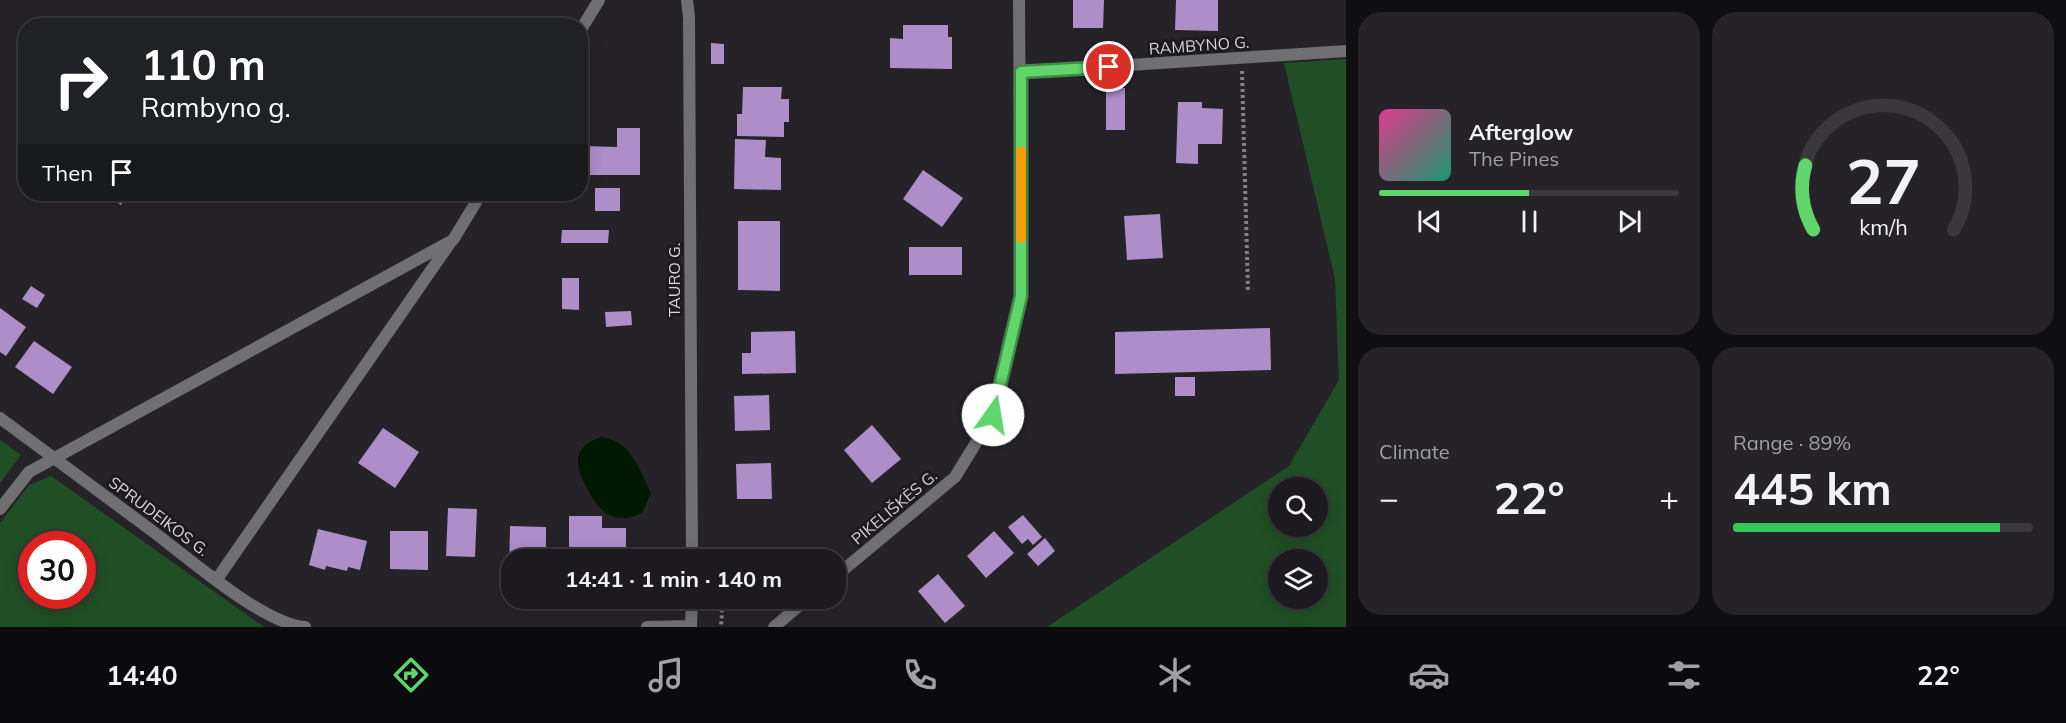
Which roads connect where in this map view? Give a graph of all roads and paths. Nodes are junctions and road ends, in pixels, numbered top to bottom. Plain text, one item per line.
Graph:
1 (599, 0) edge
2 (687, 0) edge
3 (1019, 0) edge
4 (588, 18) edge
5 (1346, 51) edge
6 (1241, 59) junction
7 (1021, 72) junction
8 (477, 201) edge
9 (453, 240) junction
10 (1248, 292) dead end
11 (0, 418) edge
12 (54, 458) junction
13 (0, 509) edge
14 (692, 549) edge
15 (846, 568) edge
16 (217, 579) junction
17 (692, 609) edge
18 (721, 609) edge
19 (795, 609) edge
20 (305, 627) edge
21 (647, 627) edge
22 (691, 627) edge
23 (721, 627) edge
24 (774, 627) edge

1 - 4 street
2 - 14 street, TAURO G.
3 - 7 street, PIKELIŠKĖS G.
5 - 6 street, RAMBYNO G.
6 - 7 street, RAMBYNO G.
6 - 10 path
7 - 15 street, PIKELIŠKĖS G.
8 - 9 street
9 - 12 street
9 - 16 street
11 - 12 street, SPRUDEIKOS G.
12 - 13 street
12 - 16 street, SPRUDEIKOS G.
16 - 20 street, SPRUDEIKOS G.
17 - 22 street
18 - 23 path
19 - 24 street
21 - 22 street

